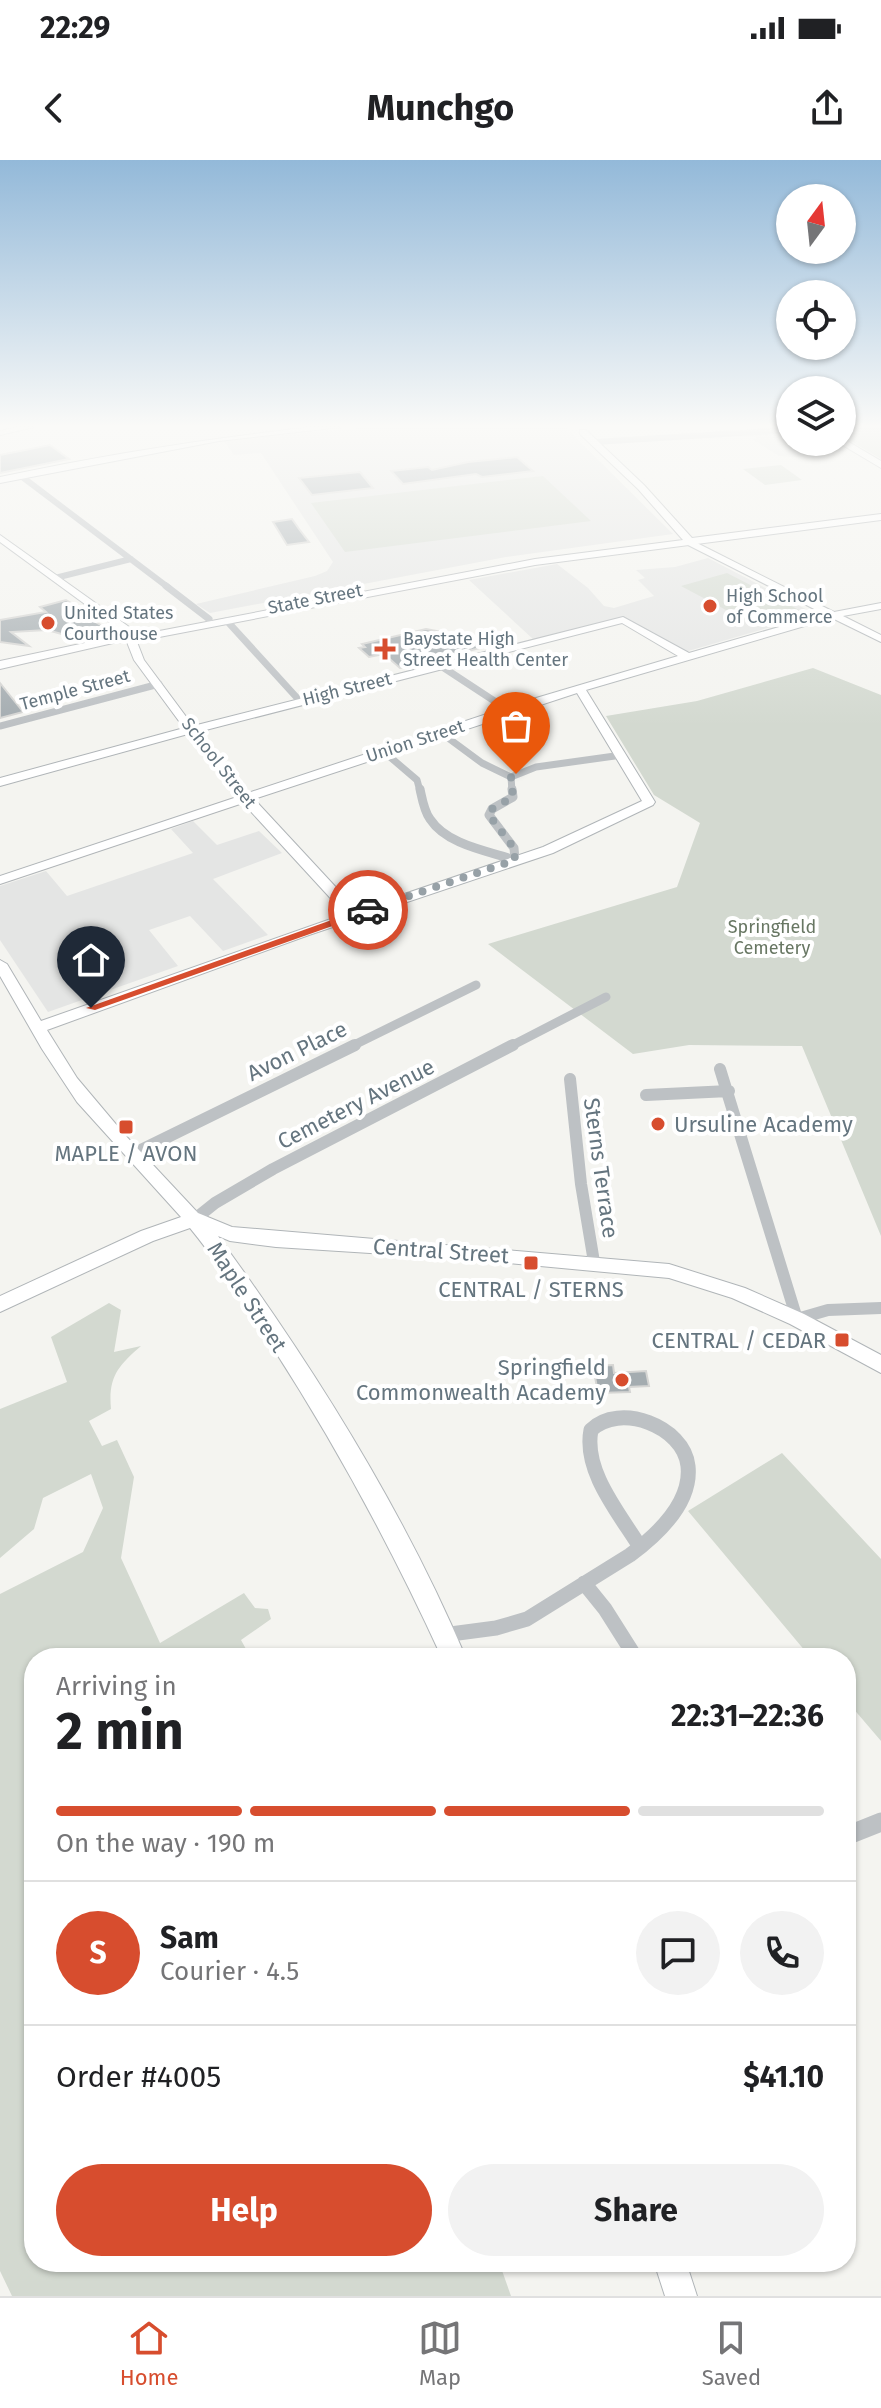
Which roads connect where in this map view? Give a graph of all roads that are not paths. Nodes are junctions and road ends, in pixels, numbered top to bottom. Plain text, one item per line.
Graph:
1 (88, 527) edge
2 (677, 527) edge
3 (781, 527) edge
4 (0, 538) edge
5 (689, 539) junction
6 (586, 552) junction
7 (131, 559) junction
8 (55, 578) junction
9 (881, 606) edge
10 (832, 615) junction
11 (209, 619) junction
12 (227, 621) junction
13 (131, 637) junction
14 (881, 639) edge
15 (687, 657) junction
16 (0, 665) edge
17 (441, 666) junction
18 (159, 684) junction
19 (580, 689) junction
20 (299, 700) junction
21 (508, 710) junction
22 (0, 726) edge
23 (192, 731) junction
24 (440, 732) junction
25 (383, 751) junction
26 (622, 755) junction
27 (511, 777) junction
28 (0, 782) edge
29 (243, 798) junction
30 (515, 860) junction
31 (0, 880) edge
32 (354, 915) junction
33 (0, 964) edge
34 (476, 985) dead end
35 (606, 997) dead end
36 (38, 1028) junction
37 (720, 1069) dead end
38 (570, 1079) dead end
39 (729, 1091) junction
40 (646, 1095) dead end
41 (135, 1153) junction
42 (195, 1219) junction
43 (594, 1262) junction
44 (0, 1304) edge
45 (881, 1308) edge
46 (797, 1319) junction
47 (881, 1365) edge
48 (640, 1547) junction
49 (584, 1583) junction
50 (443, 1635) junction
51 (449, 1648) edge
52 (630, 1648) edge
53 (881, 1822) edge
54 (856, 1832) edge
55 (673, 2272) edge
56 (681, 2296) edge

1 - 7 street
2 - 5 main road
3 - 5 main road, State Street
4 - 8 street
5 - 6 main road, State Street
5 - 10 street
6 - 11 main road, State Street
6 - 12 main road, State Street
7 - 8 street
7 - 11 street
8 - 13 street
9 - 10 street, Union Street
10 - 14 street
10 - 15 street, Union Street
11 - 13 main road, State Street
12 - 13 main road, State Street
12 - 20 street
13 - 16 main road, State Street
13 - 18 street, School Street
15 - 17 street, High Street
15 - 19 street, Union Street
17 - 20 street, High Street
17 - 21 street
18 - 22 street, Temple Street
18 - 23 street, School Street
19 - 21 street, Union Street
19 - 26 street
20 - 23 street, High Street
21 - 24 street, Union Street
23 - 28 street, High Street
23 - 29 street, School Street
24 - 25 street, Union Street
24 - 27 street
25 - 29 street, Union Street
25 - 30 street
26 - 27 street
26 - 30 street
27 - 30 street
29 - 31 street, Union Street
29 - 32 street, School Street
30 - 32 street
32 - 36 street
33 - 36 street, Maple Street
34 - 41 street, Avon Place
35 - 42 street, Cemetery Avenue
36 - 41 street, Maple Street
37 - 39 street
38 - 43 street, Sterns Terrace
39 - 40 street
39 - 46 street
41 - 42 street, Maple Street
42 - 43 street, Central Street
42 - 44 street
42 - 50 street, Maple Street
43 - 46 street, Central Street
45 - 46 street
46 - 47 street, Central Street
48 - 48 street
48 - 49 street
49 - 50 street
49 - 52 street
50 - 51 street, Maple Street
53 - 54 street
55 - 56 street

